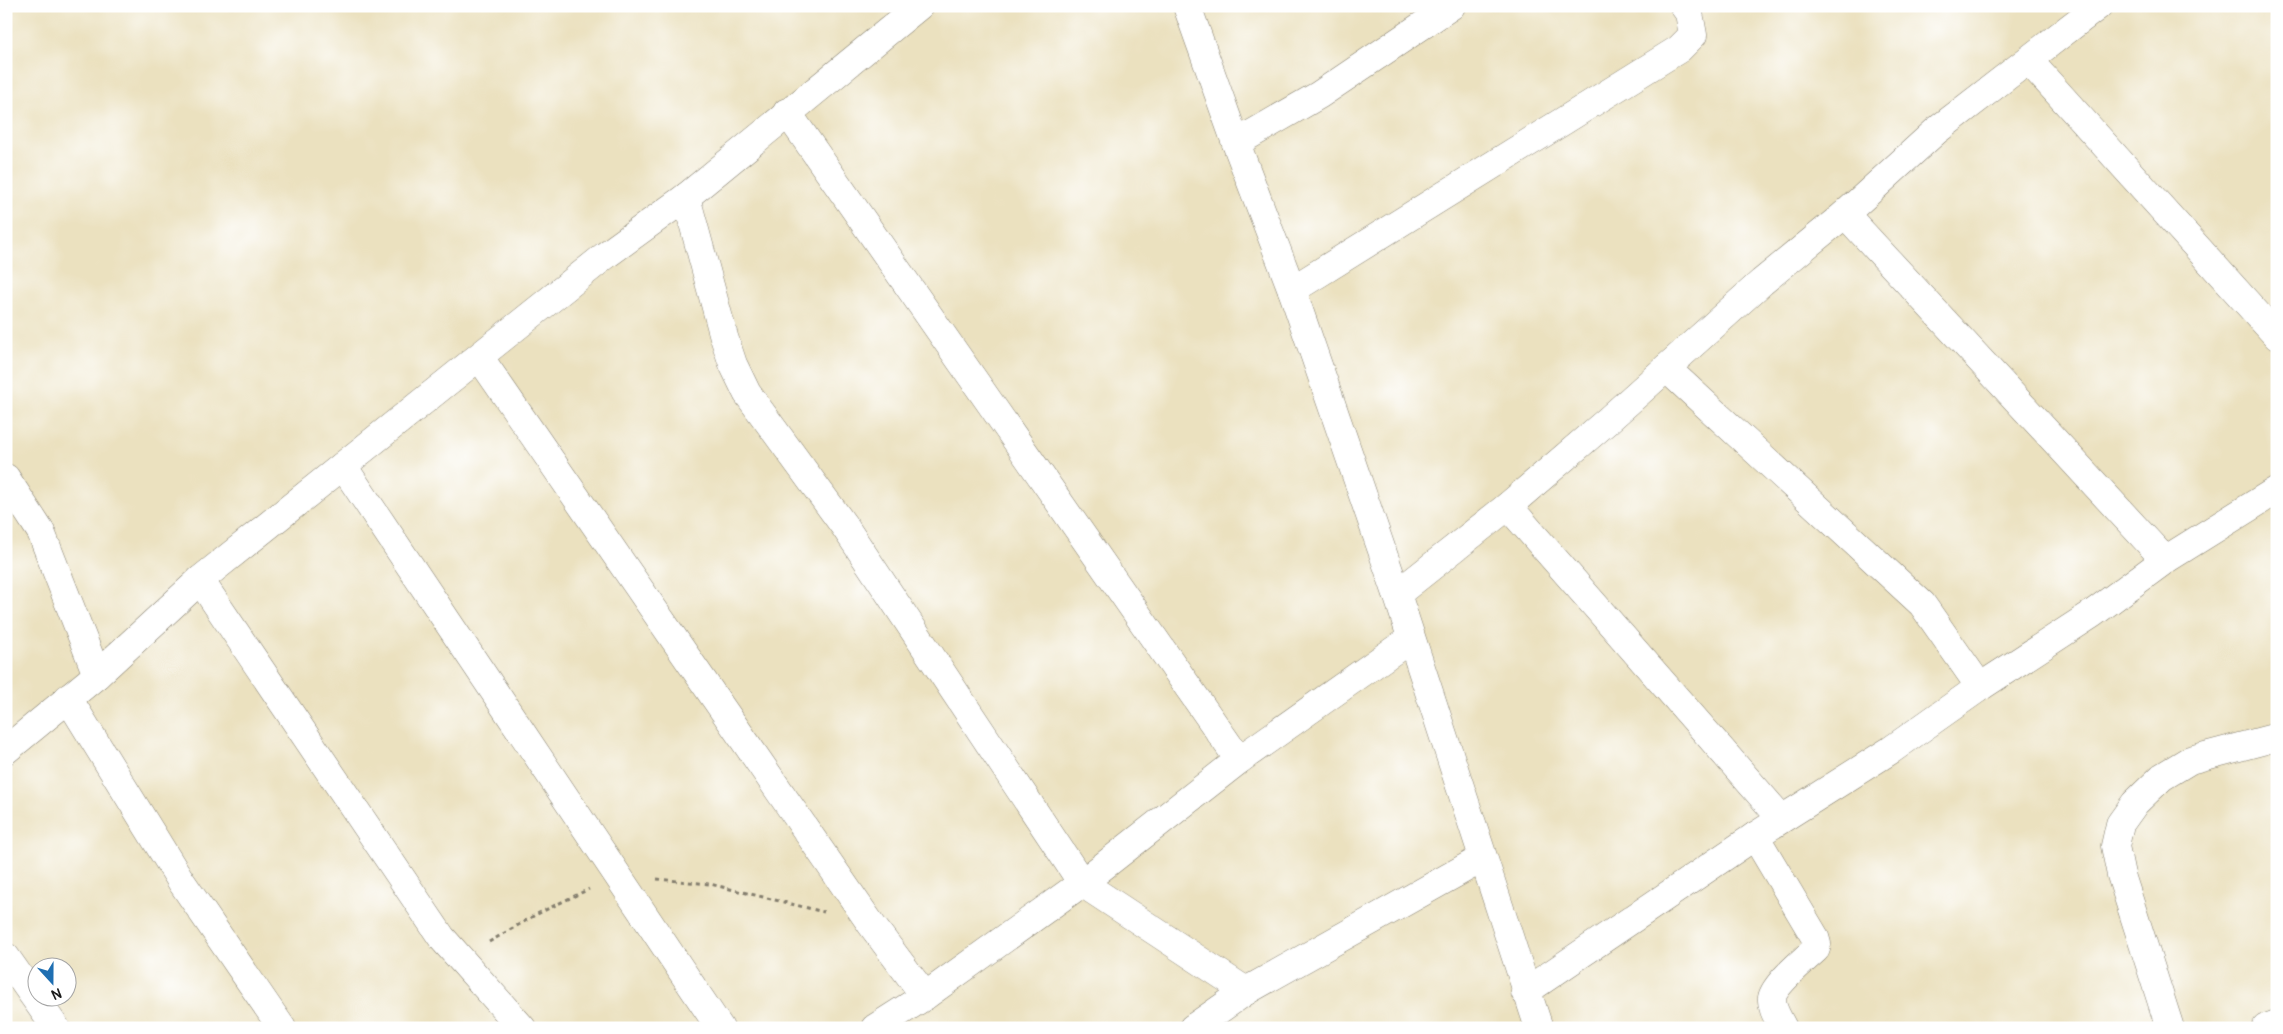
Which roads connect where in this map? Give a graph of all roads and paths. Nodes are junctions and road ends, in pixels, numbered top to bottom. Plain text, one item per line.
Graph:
1 (919, 6) edge
2 (1186, 6) edge
3 (1451, 6) edge
4 (1684, 6) edge
5 (2098, 6) edge
6 (2029, 61) junction
7 (788, 112) junction
8 (1236, 143) junction
9 (686, 197) junction
10 (1845, 214) junction
11 (1292, 290) junction
12 (2277, 336) edge
13 (480, 358) junction
14 (1666, 368) junction
15 (342, 466) junction
16 (6, 478) edge
17 (2277, 490) edge
18 (1508, 506) junction
19 (2165, 560) junction
20 (200, 580) junction
21 (1397, 594) junction
22 (1410, 639) junction
23 (97, 675) junction
24 (1980, 687) junction
25 (68, 698) junction
26 (2277, 737) edge
27 (6, 750) edge
28 (1239, 760) junction
29 (1782, 818) junction
30 (1755, 836) junction
31 (1483, 858) junction
32 (1082, 883) junction
33 (6, 957) edge
34 (1246, 991) junction
35 (1525, 992) junction
36 (925, 996) junction
37 (2277, 1024) edge
38 (56, 1028) edge
39 (282, 1028) edge
40 (522, 1028) edge
41 (720, 1028) edge
42 (876, 1028) edge
43 (1193, 1028) edge
44 (1538, 1028) edge
45 (1783, 1028) edge
46 (2170, 1028) edge
47 (2266, 1028) edge

1 - 7 street
2 - 8 street
3 - 8 street
4 - 11 street
5 - 6 street
6 - 10 street
6 - 12 street
7 - 9 street
7 - 28 street
8 - 11 street
9 - 13 street
9 - 32 street
10 - 14 street
10 - 19 street
11 - 21 street
13 - 15 street
13 - 36 street
14 - 18 street
14 - 24 street
15 - 20 street
15 - 41 street
16 - 23 street
17 - 19 street
18 - 21 street
18 - 29 street
19 - 24 street
20 - 23 street
20 - 40 street
21 - 22 street
22 - 28 street
22 - 31 street
23 - 25 street
24 - 29 street
25 - 27 street
25 - 39 street
26 - 46 street
28 - 32 street
29 - 30 street
30 - 35 street
30 - 45 street
31 - 34 street
31 - 35 street
32 - 34 street
32 - 36 street
33 - 38 street
34 - 43 street
35 - 44 street
36 - 42 street
37 - 47 street

